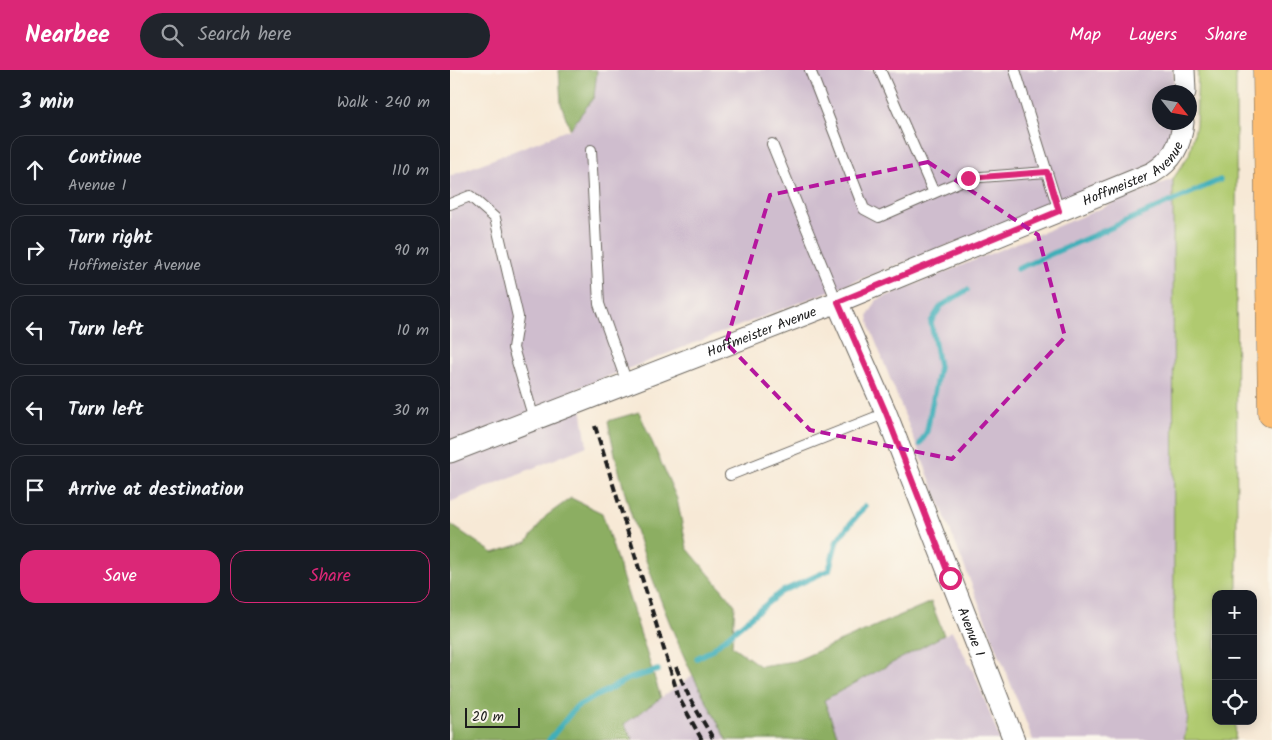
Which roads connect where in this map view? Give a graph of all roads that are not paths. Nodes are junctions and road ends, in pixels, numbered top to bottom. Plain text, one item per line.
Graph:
1 (810, 70) edge
2 (880, 70) edge
3 (1015, 70) edge
4 (1184, 70) edge
5 (1267, 70) edge
6 (1185, 85) edge
7 (1181, 130) edge
8 (772, 144) dead end
9 (590, 150) dead end
10 (1047, 172) junction
11 (934, 193) junction
12 (450, 204) edge
13 (1059, 211) junction
14 (838, 302) junction
15 (627, 383) junction
16 (886, 413) junction
17 (1272, 413) edge
18 (534, 419) junction
19 (450, 452) edge
20 (730, 475) dead end
21 (1014, 740) edge

1 - 11 lane
2 - 11 lane
3 - 10 lane
4 - 6 street
5 - 17 highway
7 - 13 street, Hoffmeister Avenue
8 - 14 lane
9 - 15 lane
10 - 11 lane
10 - 13 lane
12 - 18 lane
13 - 14 street, Hoffmeister Avenue
14 - 15 street, Hoffmeister Avenue
14 - 16 street, Avenue I
15 - 18 street, Hoffmeister Avenue
16 - 20 lane
16 - 21 street, Avenue I
18 - 19 street, Hoffmeister Avenue

